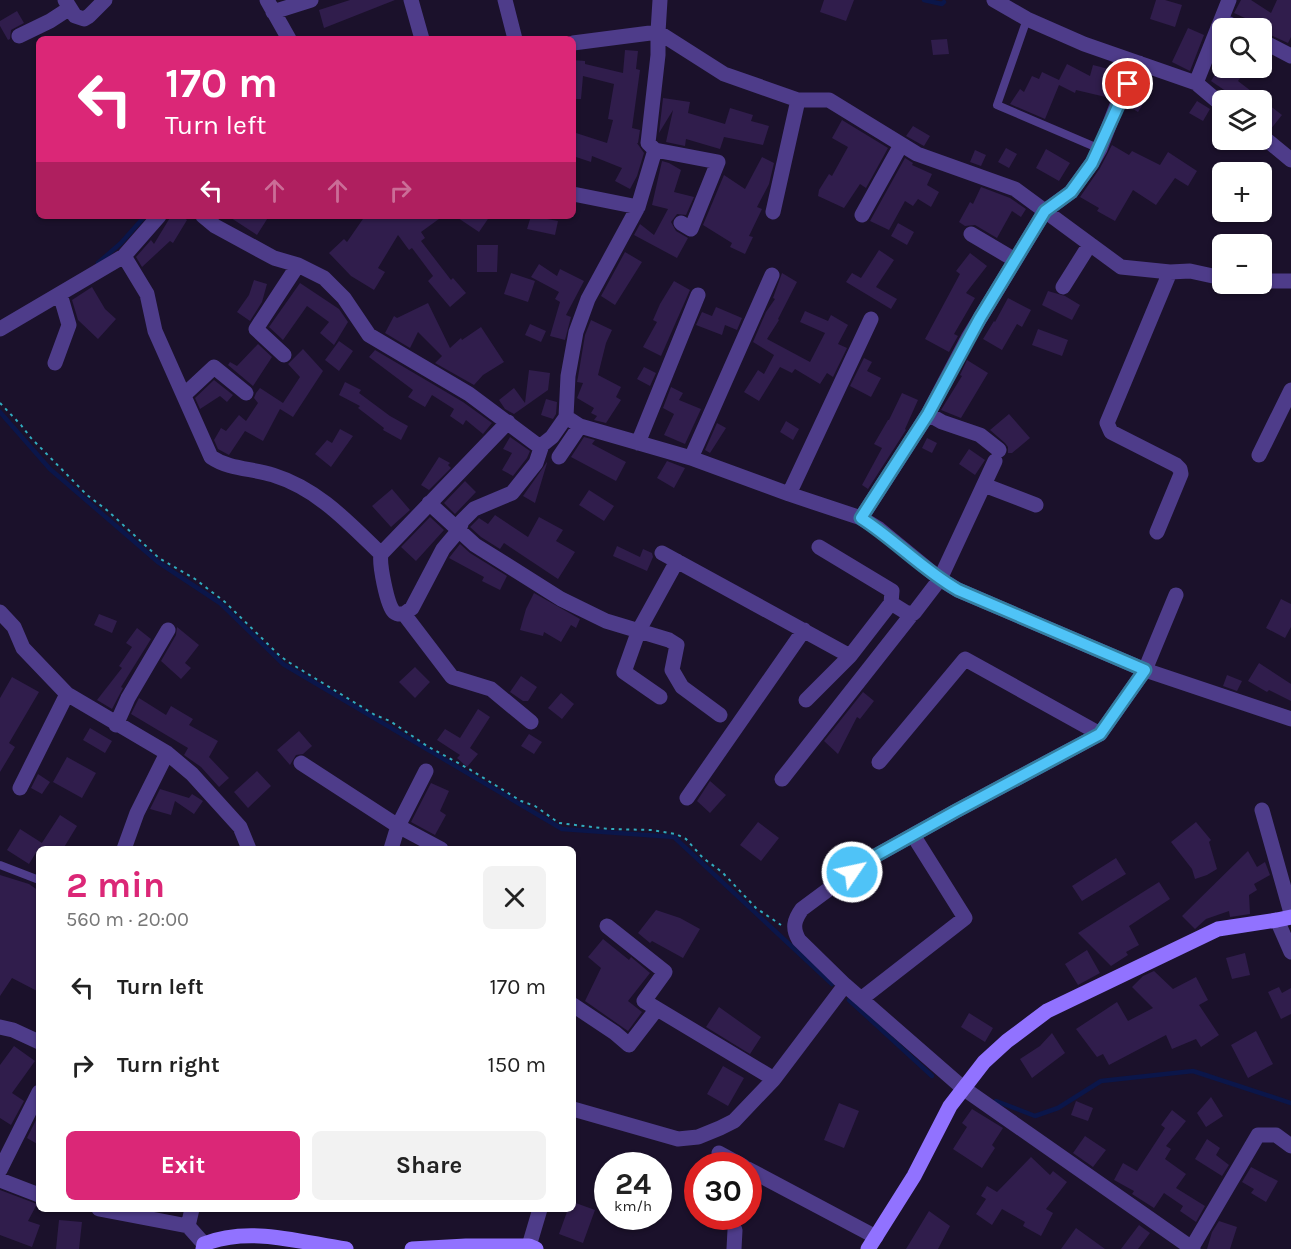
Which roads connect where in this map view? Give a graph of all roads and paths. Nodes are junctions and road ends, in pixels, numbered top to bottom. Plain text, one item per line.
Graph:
1 (105, 0) edge
2 (311, 0) edge
3 (411, 0) edge
4 (506, 0) edge
5 (660, 0) edge
6 (994, 0) edge
7 (1229, 0) edge
8 (68, 4) edge
9 (270, 6) edge
10 (1222, 18) edge
11 (1027, 19) junction
12 (658, 32) junction
13 (19, 36) dead end
14 (287, 36) edge
15 (421, 36) edge
16 (514, 36) edge
17 (576, 43) edge
18 (1212, 43) edge
19 (1272, 46) edge
20 (1291, 56) edge
21 (1139, 63) junction
22 (1196, 83) junction
23 (1212, 97) edge
24 (798, 100) junction
25 (1272, 144) edge
26 (901, 145) junction
27 (1100, 149) junction
28 (655, 150) junction
29 (1291, 160) edge
30 (576, 195) edge
31 (638, 207) junction
32 (1045, 211) junction
33 (773, 212) dead end
34 (862, 215) dead end
35 (156, 219) edge
36 (207, 219) edge
37 (681, 223) dead end
38 (971, 234) dead end
39 (1090, 244) junction
40 (124, 256) junction
41 (1015, 260) junction
42 (298, 265) junction
43 (1170, 272) junction
44 (772, 276) dead end
45 (1212, 276) edge
46 (1272, 280) edge
47 (1291, 280) edge
48 (1063, 287) dead end
49 (60, 294) junction
50 (698, 296) dead end
51 (871, 319) dead end
52 (0, 329) edge
53 (284, 355) dead end
54 (55, 363) dead end
55 (1291, 390) edge
56 (246, 393) dead end
57 (183, 395) junction
58 (0, 403) edge
59 (928, 414) junction
60 (566, 417) junction
61 (508, 422) junction
62 (580, 426) junction
63 (638, 443) junction
64 (542, 445) junction
65 (1259, 455) dead end
66 (559, 457) dead end
67 (691, 458) junction
68 (984, 485) junction
69 (789, 494) junction
70 (429, 503) junction
71 (1036, 505) dead end
72 (861, 518) junction
73 (459, 531) junction
74 (1157, 532) dead end
75 (819, 547) dead end
76 (662, 553) dead end
77 (381, 554) junction
78 (677, 561) junction
79 (940, 579) junction
80 (1176, 595) dead end
81 (891, 603) junction
82 (0, 612) edge
83 (404, 614) junction
84 (912, 614) junction
85 (7, 629) edge
86 (168, 630) dead end
87 (639, 630) junction
88 (804, 630) junction
89 (850, 656) junction
90 (1145, 670) junction
91 (67, 694) junction
92 (660, 697) dead end
93 (806, 700) dead end
94 (720, 715) dead end
95 (1291, 718) edge
96 (531, 722) dead end
97 (116, 725) junction
98 (1100, 734) junction
99 (167, 753) junction
100 (879, 762) dead end
101 (301, 763) dead end
102 (426, 771) dead end
103 (782, 779) dead end
104 (20, 788) dead end
105 (687, 798) dead end
106 (1262, 810) dead end
107 (398, 826) junction
108 (913, 835) junction
109 (125, 846) edge
110 (248, 846) edge
111 (391, 846) edge
112 (435, 846) edge
113 (0, 865) edge
114 (36, 879) edge
115 (1286, 917) edge
116 (607, 926) dead end
117 (798, 937) junction
118 (1291, 952) edge
119 (845, 985) junction
120 (861, 999) junction
121 (576, 1007) edge
122 (656, 1010) junction
123 (0, 1027) edge
124 (36, 1041) edge
125 (774, 1079) junction
126 (963, 1088) junction
127 (36, 1103) edge
128 (576, 1110) edge
129 (1291, 1146) edge
130 (0, 1170) edge
131 (762, 1178) edge
132 (0, 1180) edge
133 (36, 1194) edge
134 (115, 1212) edge
135 (191, 1212) edge
136 (539, 1212) edge
137 (188, 1226) junction
138 (735, 1230) dead end
139 (872, 1245) edge
140 (203, 1247) edge
141 (533, 1248) edge
142 (346, 1249) edge
143 (412, 1249) edge
144 (734, 1249) edge
145 (1192, 1249) edge

1 - 8 street
2 - 9 street
3 - 15 street
4 - 16 street
5 - 12 street
6 - 11 street
7 - 10 street
8 - 13 street
9 - 14 street
11 - 21 street
11 - 27 lane
12 - 17 street
12 - 24 street
12 - 28 street
18 - 22 street
19 - 20 street
21 - 22 street
21 - 27 street
22 - 23 street
24 - 26 street
24 - 33 street
25 - 29 street
26 - 32 street
26 - 34 street
27 - 32 street
28 - 31 street
28 - 37 street
30 - 31 street
31 - 60 street
32 - 39 street
32 - 41 street
35 - 40 street
36 - 42 street
38 - 41 street
39 - 43 street
39 - 48 street
40 - 49 street
40 - 57 street
41 - 59 street
42 - 53 street
42 - 61 street
43 - 45 street
43 - 74 street
44 - 67 street
46 - 47 street
49 - 52 street
49 - 54 street
50 - 63 street
51 - 69 street
55 - 65 street
56 - 57 street
57 - 77 street
58 - 117 path
59 - 68 street
59 - 72 street
60 - 62 street
60 - 64 street
61 - 64 street
61 - 70 street
62 - 63 street
62 - 66 street
63 - 67 street
64 - 73 street
67 - 69 street
68 - 71 street
68 - 79 street
69 - 72 street
70 - 73 street
70 - 77 street
72 - 79 street
73 - 83 street
73 - 87 street
75 - 81 street
76 - 78 street
77 - 83 street
78 - 87 street
78 - 88 street
79 - 84 street
79 - 90 street
80 - 90 street
81 - 84 street
81 - 89 street
82 - 85 street
83 - 96 street
84 - 103 street
85 - 91 street
86 - 97 street
87 - 92 street
87 - 94 street
88 - 89 street
88 - 105 street
89 - 93 street
90 - 95 street
90 - 98 street
91 - 97 street
91 - 104 street
97 - 99 street
98 - 100 street
98 - 108 street
99 - 109 street
99 - 110 street
101 - 107 street
102 - 107 street
106 - 115 street
107 - 111 street
107 - 112 street
108 - 117 street
108 - 120 street
113 - 114 lane
115 - 118 street
115 - 126 street
116 - 122 street
117 - 119 street
119 - 120 street
119 - 125 street
120 - 126 street
121 - 122 street
122 - 125 street
123 - 124 street
125 - 128 street
126 - 139 street
126 - 145 street
127 - 130 street
129 - 145 street
131 - 139 street
132 - 133 street
134 - 137 street
135 - 137 street
136 - 141 street
137 - 140 street
138 - 144 street
140 - 142 street
141 - 143 street

